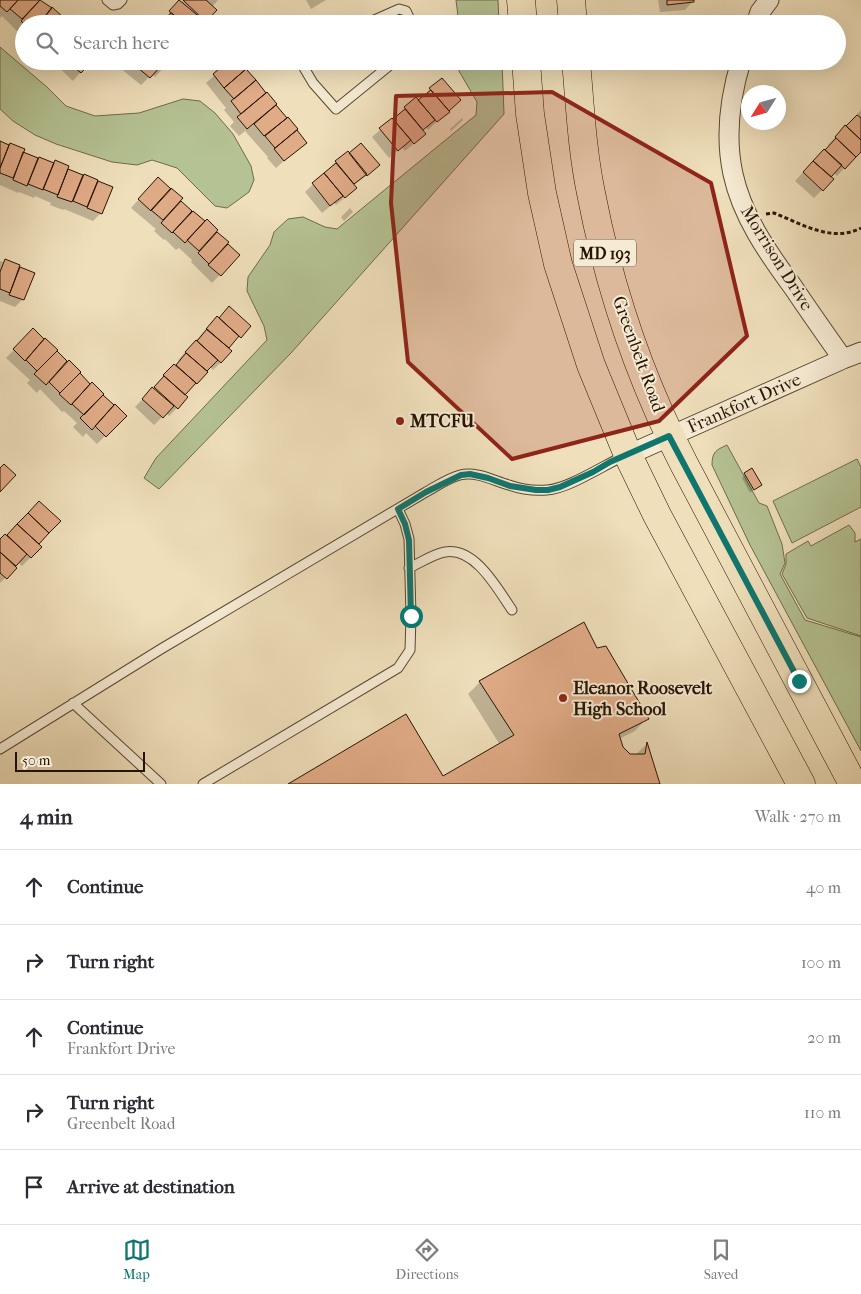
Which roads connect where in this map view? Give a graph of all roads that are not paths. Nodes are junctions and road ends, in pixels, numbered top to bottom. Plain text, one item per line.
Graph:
1 (107, 0) edge
2 (122, 0) edge
3 (521, 0) edge
4 (571, 0) edge
5 (769, 0) edge
6 (385, 15) edge
7 (408, 15) edge
8 (522, 15) edge
9 (572, 15) edge
10 (759, 15) edge
11 (305, 70) edge
12 (384, 70) edge
13 (527, 70) edge
14 (577, 70) edge
15 (738, 70) edge
16 (861, 352) edge
17 (843, 359) junction
18 (669, 436) junction
19 (628, 455) junction
20 (398, 509) junction
21 (409, 568) junction
22 (512, 610) dead end
23 (72, 704) junction
24 (0, 749) edge
25 (161, 784) edge
26 (203, 784) edge
27 (801, 784) edge
28 (853, 784) edge

1 - 2 lane
3 - 8 main road
4 - 9 main road
5 - 10 street
6 - 7 lane
11 - 12 lane
13 - 19 main road, MD 193
14 - 18 main road, Greenbelt Road / MD 193
15 - 17 street, Morrison Drive
16 - 17 street, Frankfort Drive
17 - 18 street, Frankfort Drive
18 - 19 street, Frankfort Drive
18 - 28 main road, Greenbelt Road / MD 193
19 - 20 lane
19 - 27 main road, MD 193
20 - 21 lane
20 - 23 lane
21 - 22 lane
21 - 26 lane
23 - 24 lane
23 - 25 lane

